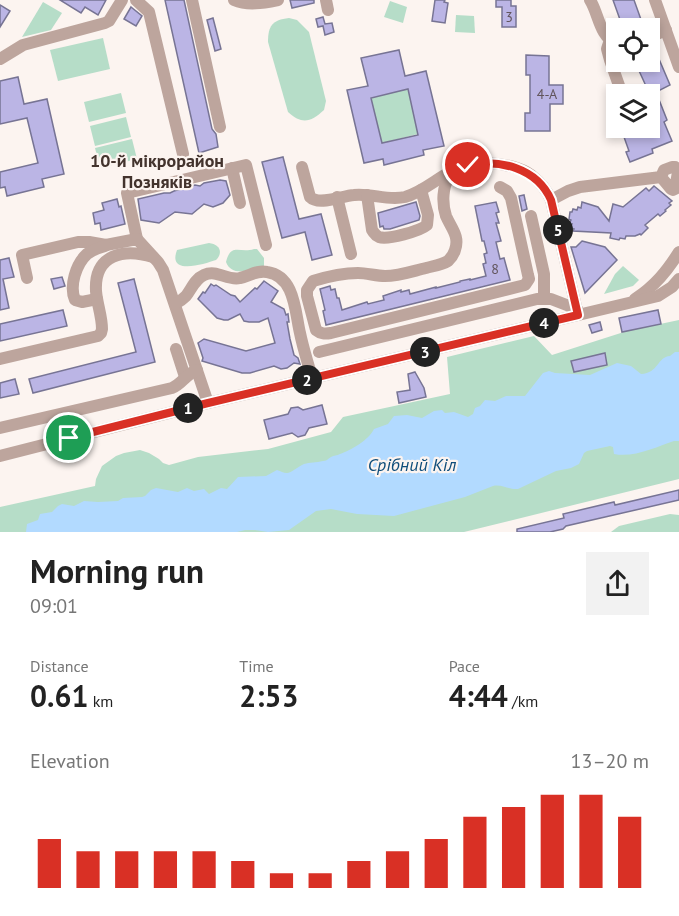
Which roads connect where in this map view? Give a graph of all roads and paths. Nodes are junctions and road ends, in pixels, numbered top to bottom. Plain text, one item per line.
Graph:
1 (122, 0) edge
2 (136, 0) edge
3 (192, 0) edge
4 (234, 0) edge
5 (278, 0) edge
6 (590, 0) edge
7 (655, 0) edge
8 (256, 2) edge
9 (666, 30) junction
10 (660, 33) edge
11 (606, 36) edge
12 (0, 59) edge
13 (679, 67) edge
14 (220, 128) dead end
15 (183, 154) dead end
16 (302, 167) dead end
17 (232, 168) junction
18 (455, 170) junction
19 (661, 177) dead end
20 (500, 187) dead end
21 (421, 190) junction
22 (367, 195) junction
23 (337, 197) junction
24 (551, 200) junction
25 (240, 203) dead end
26 (531, 216) dead end
27 (137, 239) junction
28 (106, 245) junction
29 (266, 245) dead end
30 (679, 252) edge
31 (351, 254) dead end
32 (153, 257) junction
33 (27, 278) dead end
34 (679, 279) edge
35 (679, 294) edge
36 (658, 296) junction
37 (544, 298) junction
38 (97, 299) junction
39 (175, 304) junction
40 (626, 304) junction
41 (577, 312) junction
42 (176, 349) dead end
43 (319, 352) dead end
44 (0, 359) edge
45 (197, 370) junction
46 (185, 377) junction
47 (312, 378) junction
48 (208, 403) junction
49 (0, 428) edge
50 (0, 456) edge

1 - 12 street
2 - 15 street
3 - 14 street
4 - 8 street
5 - 8 street
6 - 11 street
7 - 9 street
9 - 10 street
9 - 13 street
16 - 23 street
17 - 25 street
17 - 27 street
17 - 29 street
18 - 20 street
18 - 21 street
18 - 24 street
19 - 24 street
21 - 22 street
21 - 22 street
22 - 23 street
23 - 31 street
24 - 41 street
26 - 37 street
27 - 28 street
27 - 32 street
28 - 33 street
28 - 38 street
30 - 40 street
32 - 38 street
32 - 39 street
34 - 36 street
35 - 36 street
36 - 40 street
37 - 41 street
37 - 43 street
38 - 44 street
39 - 45 street
39 - 47 street
40 - 41 street
41 - 47 street
42 - 46 street
45 - 46 street
45 - 48 street
46 - 49 street
47 - 48 street
48 - 50 street

